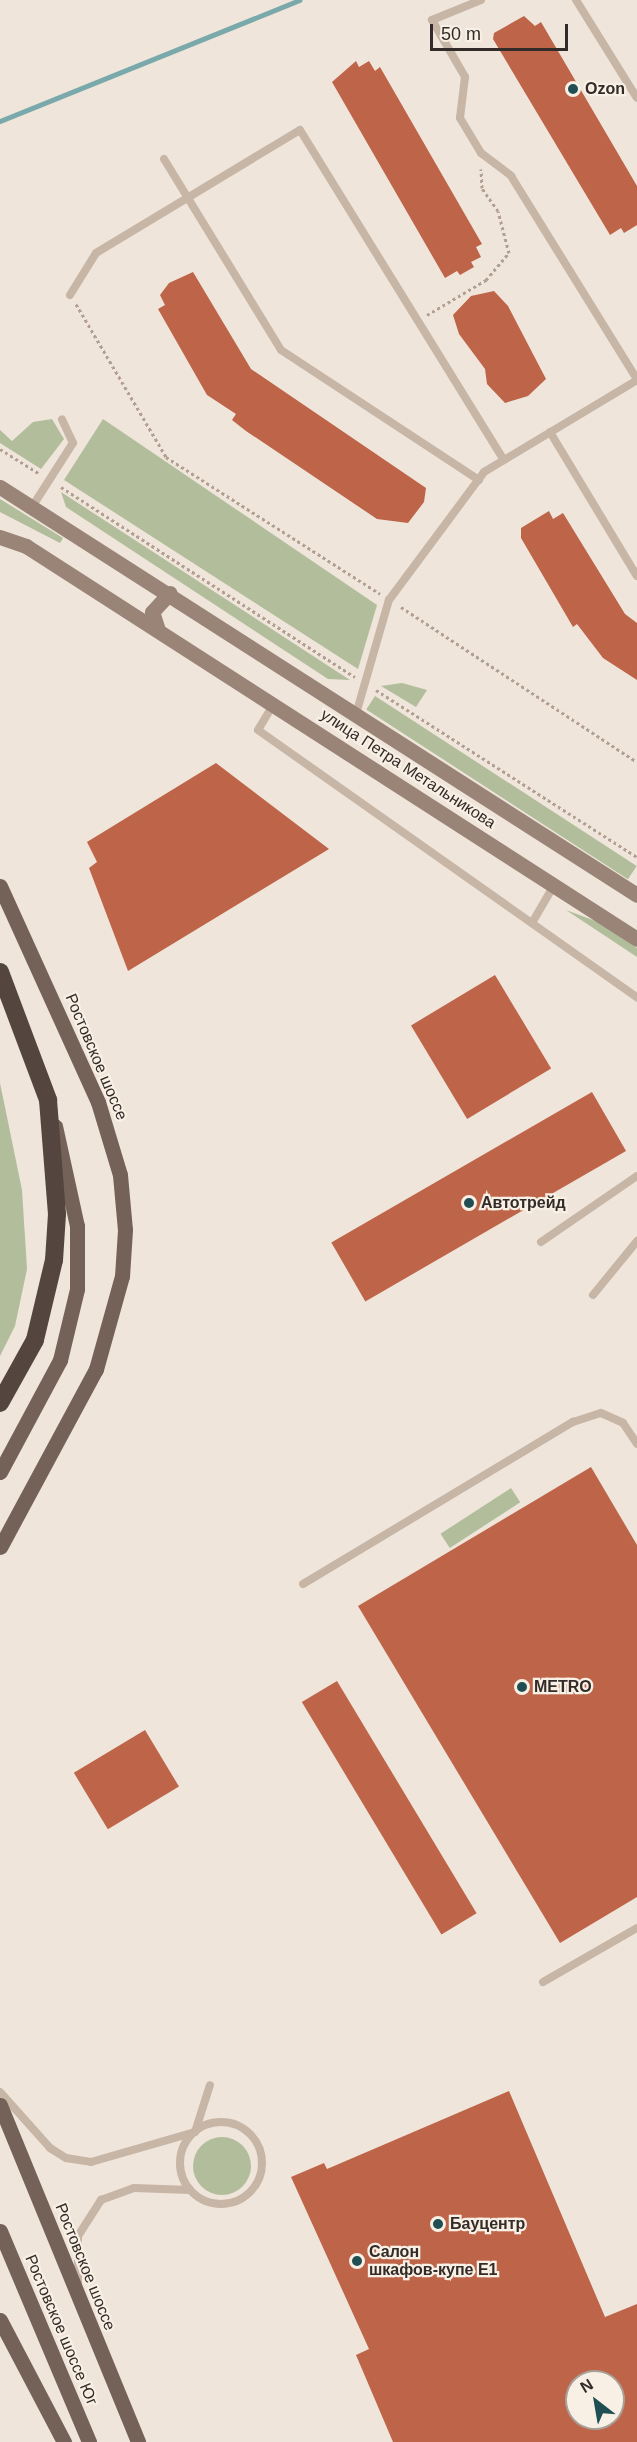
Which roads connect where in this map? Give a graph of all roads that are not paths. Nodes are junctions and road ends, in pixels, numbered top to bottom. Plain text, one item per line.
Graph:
1 (481, 0) edge
2 (576, 0) edge
3 (637, 98) edge
4 (164, 159) dead end
5 (188, 198) junction
6 (70, 295) road end
7 (637, 379) edge
8 (62, 419) dead end
9 (550, 432) junction
10 (504, 460) junction
11 (479, 480) junction
12 (0, 487) edge
13 (32, 507) junction
14 (0, 537) edge
15 (637, 576) edge
16 (170, 593) junction
17 (159, 630) junction
18 (274, 704) junction
19 (356, 714) junction
20 (554, 885) junction
21 (0, 886) edge
22 (637, 895) edge
23 (532, 923) junction
24 (637, 939) edge
25 (0, 972) edge
26 (637, 997) edge
27 (48, 1101) junction
28 (637, 1176) edge
29 (637, 1241) edge
30 (541, 1242) dead end
31 (593, 1295) dead end
32 (0, 1403) edge
33 (637, 1444) edge
34 (0, 1472) edge
35 (0, 1547) edge
36 (303, 1584) dead end
37 (637, 1928) edge
38 (543, 1982) dead end
39 (210, 2085) dead end
40 (0, 2092) edge
41 (0, 2104) edge
42 (195, 2132) junction
43 (190, 2190) junction
44 (0, 2231) edge
45 (79, 2303) junction
46 (0, 2320) edge
47 (64, 2442) edge
48 (89, 2442) edge
49 (138, 2442) edge

1 - 7 lane
2 - 3 lane
4 - 5 lane
5 - 6 lane
5 - 10 lane
5 - 11 lane
7 - 9 lane
8 - 13 lane
9 - 10 lane
9 - 15 lane
10 - 11 lane
11 - 19 lane
12 - 13 main road, улица Петра Метальникова
13 - 16 main road, улица Петра Метальникова
14 - 17 main road, улица Петра Метальникова
16 - 17 main road
16 - 19 main road, улица Петра Метальникова
17 - 18 main road, улица Петра Метальникова
18 - 20 main road, улица Петра Метальникова
18 - 23 lane
19 - 22 main road, улица Петра Метальникова
20 - 23 lane
20 - 24 main road, улица Петра Метальникова
21 - 35 main road, Ростовское шоссе
23 - 26 lane
25 - 27 highway
27 - 32 highway
27 - 34 main road
28 - 30 lane
29 - 31 lane
33 - 36 lane
37 - 38 lane
39 - 42 lane
40 - 42 lane
41 - 45 main road, Ростовское шоссе
42 - 43 lane
42 - 43 lane
43 - 45 lane
44 - 48 main road, Ростовское шоссе Юг
45 - 49 main road, Ростовское шоссе
46 - 47 main road

